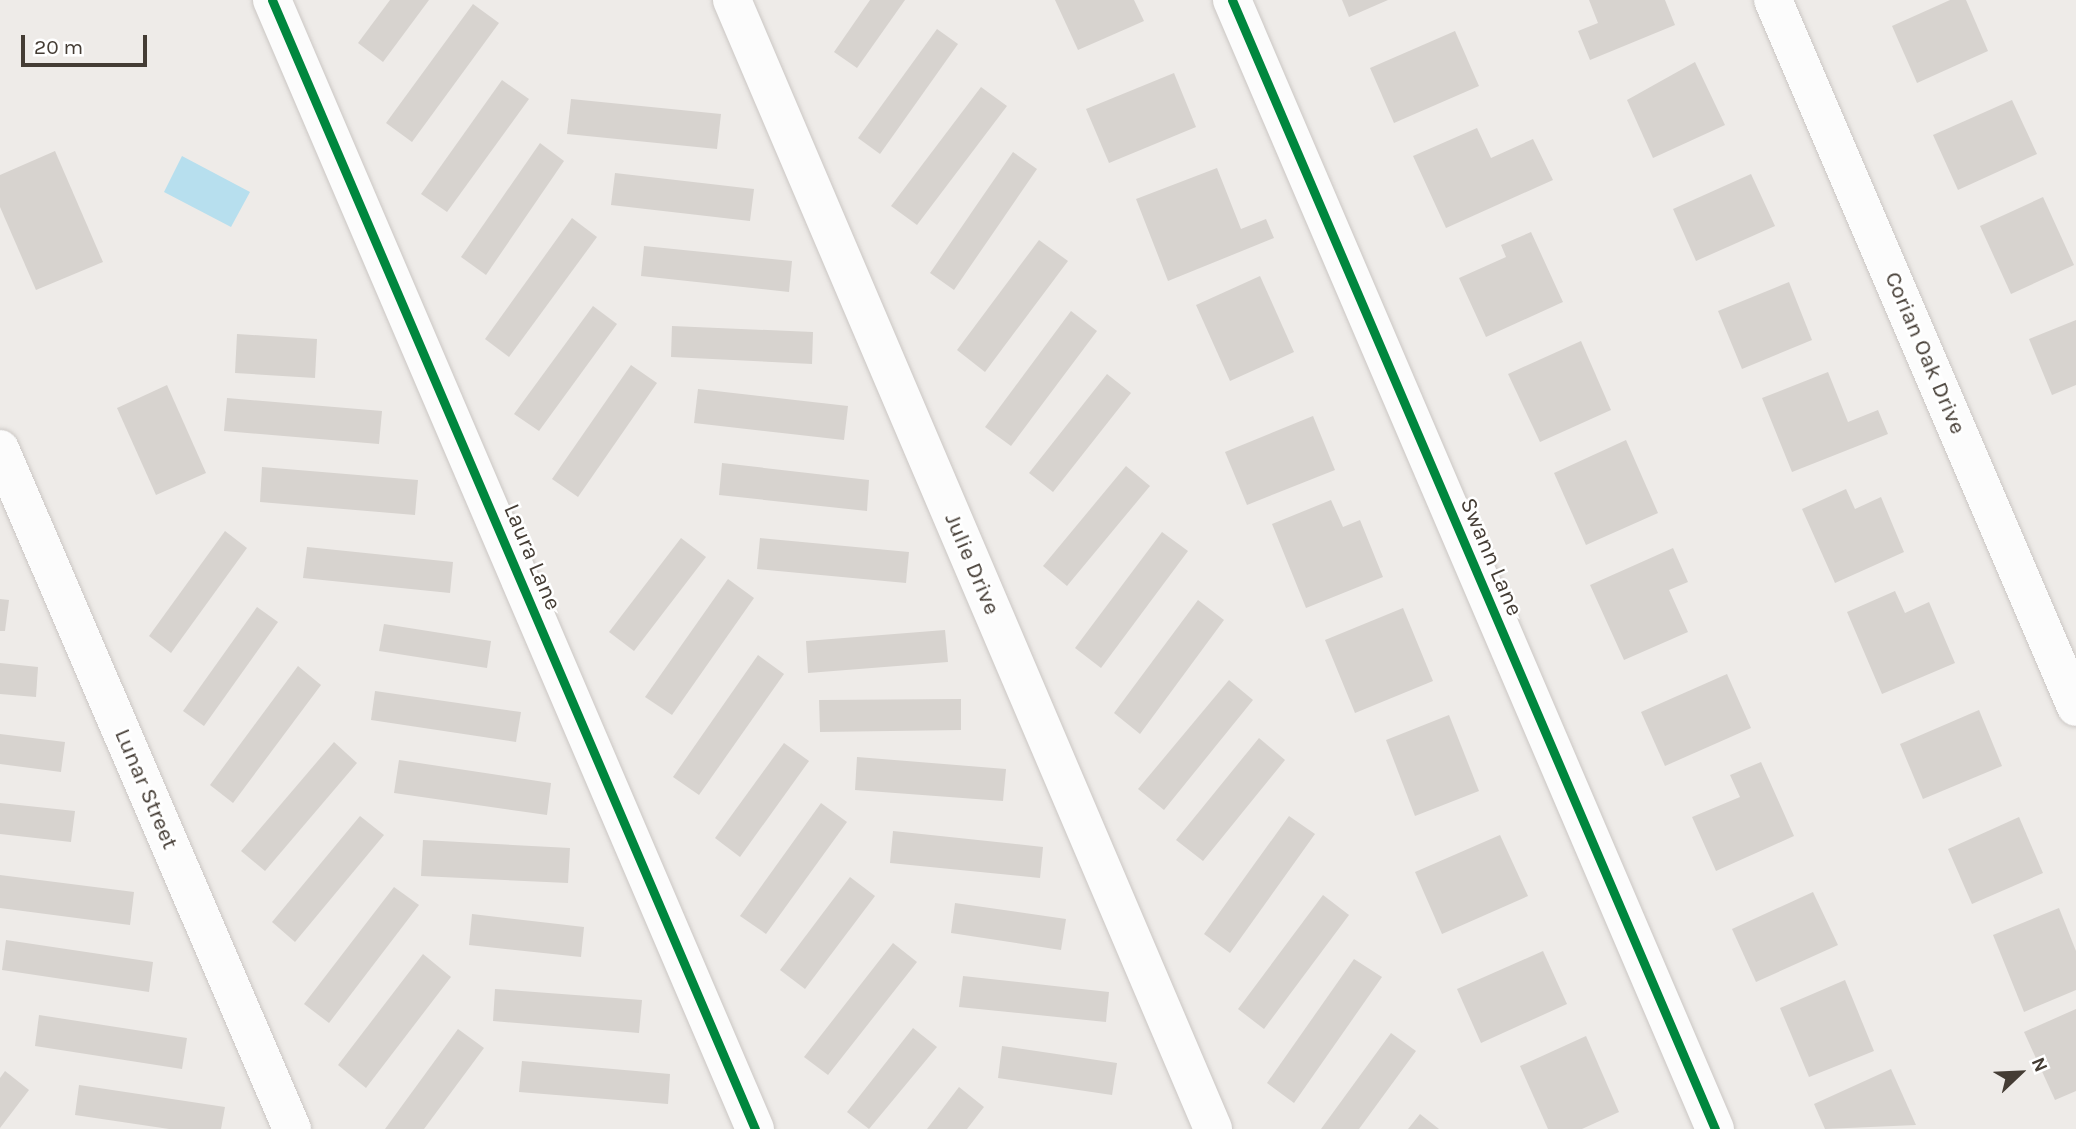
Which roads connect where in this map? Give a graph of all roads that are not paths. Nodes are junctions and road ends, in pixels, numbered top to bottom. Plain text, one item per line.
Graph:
1 (272, 0) edge
2 (732, 0) edge
3 (1232, 0) edge
4 (1773, 0) edge
5 (0, 449) edge
6 (2076, 707) edge
7 (292, 1129) edge
8 (755, 1129) edge
9 (1213, 1129) edge
10 (1715, 1129) edge

1 - 8 street, Laura Lane
2 - 9 street, Julie Drive
3 - 10 street, Swann Lane
4 - 6 street, Corian Oak Drive
5 - 7 street, Lunar Street

